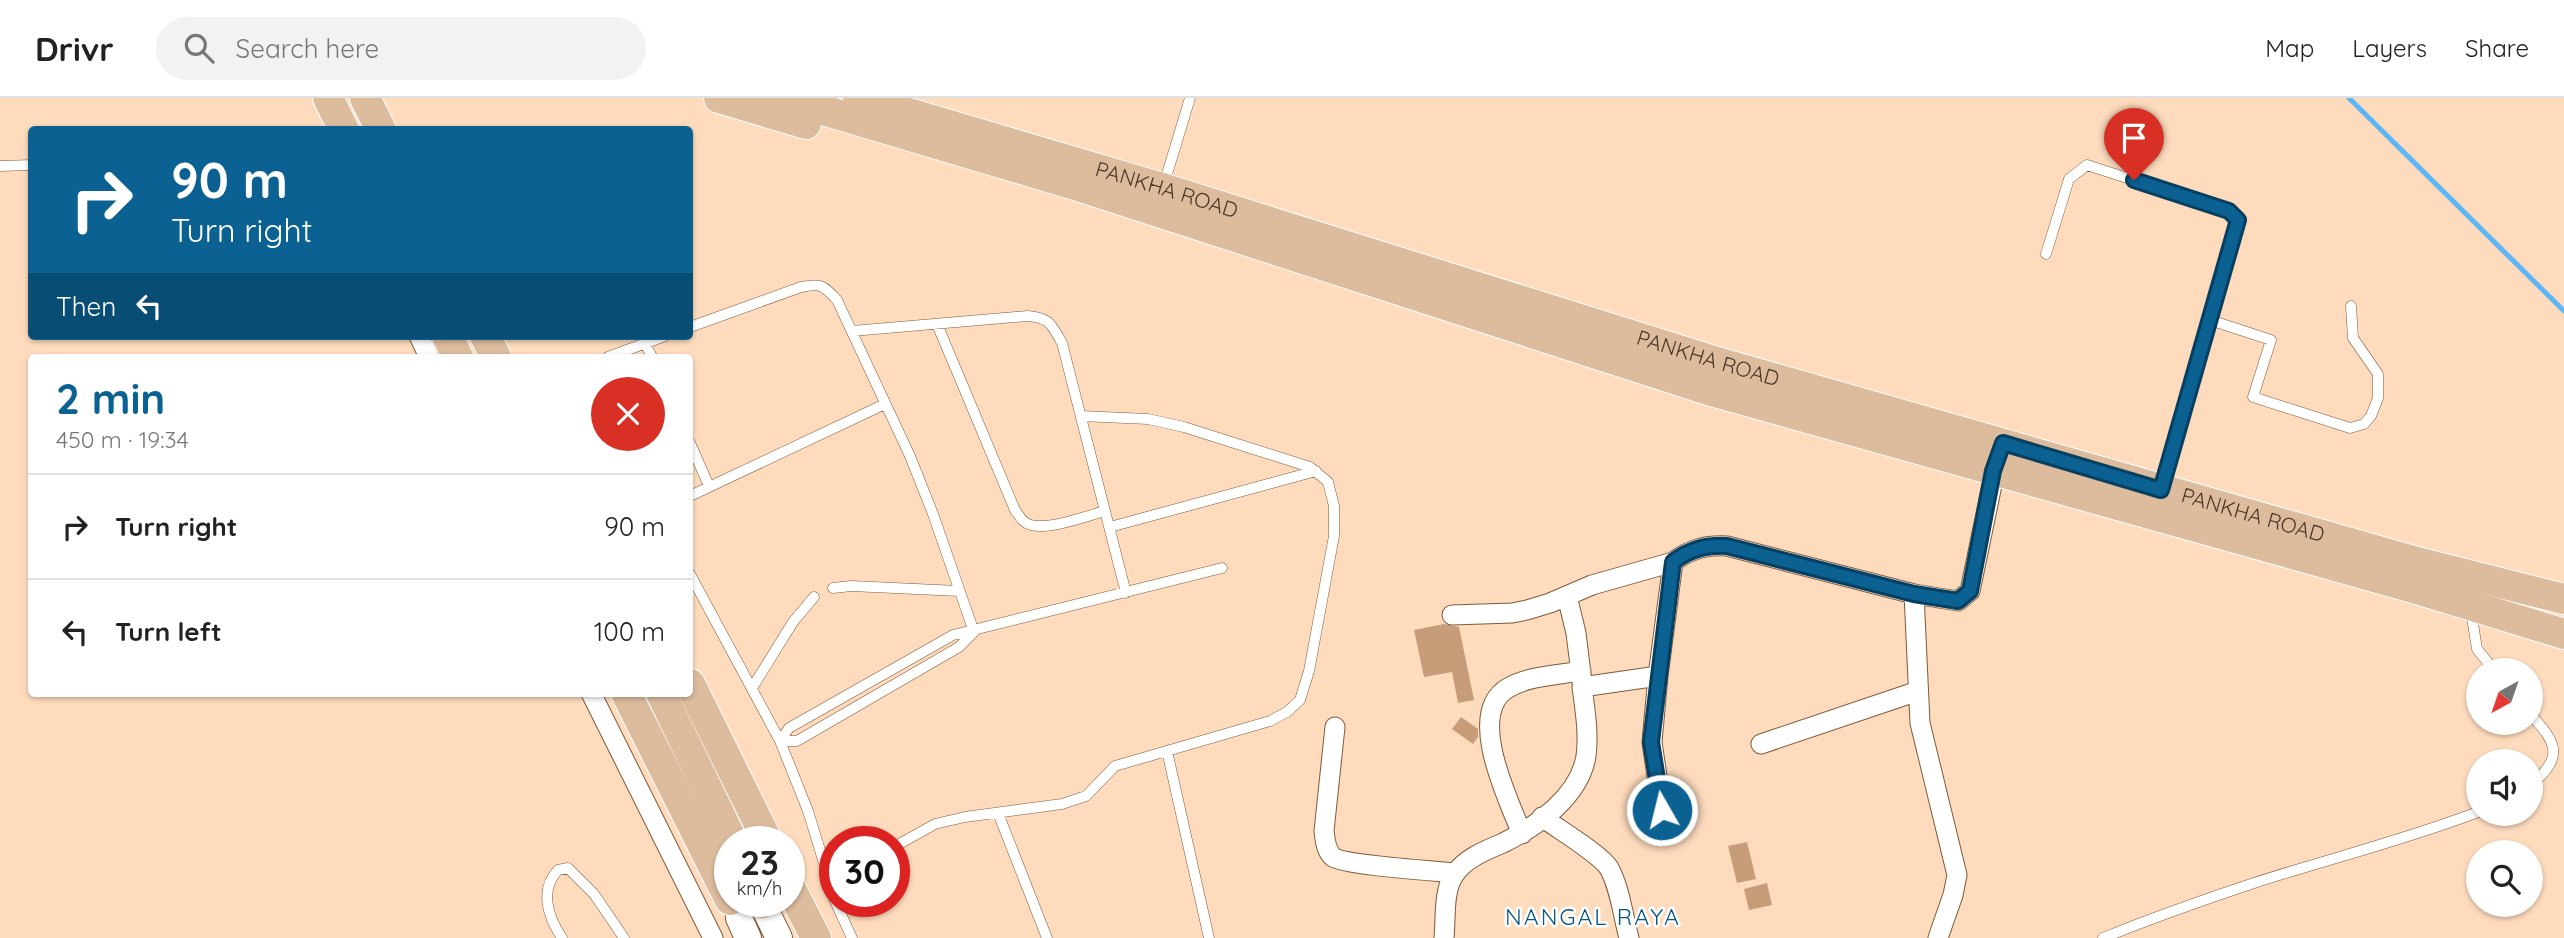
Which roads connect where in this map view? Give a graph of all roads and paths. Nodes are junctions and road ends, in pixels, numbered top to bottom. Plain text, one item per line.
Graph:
1 (719, 98) edge
2 (782, 98) edge
3 (858, 98) edge
4 (1190, 98) edge
5 (330, 109) edge
6 (341, 126) edge
7 (28, 165) edge
8 (0, 166) edge
9 (1154, 198) junction
10 (2046, 254) dead end
11 (2351, 306) dead end
12 (2210, 320) junction
13 (937, 324) junction
14 (693, 326) edge
15 (852, 331) junction
16 (654, 340) edge
17 (645, 343) junction
18 (616, 354) edge
19 (650, 354) edge
20 (885, 404) junction
21 (1081, 416) junction
22 (693, 450) edge
23 (1998, 457) junction
24 (1316, 471) junction
25 (709, 486) junction
26 (2161, 490) junction
27 (693, 494) edge
28 (1105, 511) junction
29 (1110, 527) junction
30 (1673, 562) junction
31 (1222, 568) dead end
32 (693, 580) edge
33 (833, 588) dead end
34 (960, 591) junction
35 (1126, 593) junction
36 (1914, 594) junction
37 (1567, 596) junction
38 (814, 597) dead end
39 (2564, 599) edge
40 (2469, 604) junction
41 (1452, 615) dead end
42 (974, 632) junction
43 (2564, 634) edge
44 (2484, 658) edge
45 (1658, 676) junction
46 (1582, 679) junction
47 (752, 688) junction
48 (693, 690) edge
49 (1919, 691) junction
50 (593, 697) edge
51 (628, 697) edge
52 (662, 697) edge
53 (1335, 727) dead end
54 (2543, 731) edge
55 (780, 741) junction
56 (1761, 744) dead end
57 (1167, 751) junction
58 (2543, 775) edge
59 (1662, 810) dead end
60 (998, 813) junction
61 (1542, 817) junction
62 (2466, 817) edge
63 (725, 826) edge
64 (760, 826) edge
65 (1522, 834) junction
66 (910, 838) edge
67 (819, 843) edge
68 (714, 853) edge
69 (1455, 873) junction
70 (805, 916) edge
71 (754, 917) edge
72 (843, 917) edge
73 (562, 938) edge
74 (624, 938) edge
75 (713, 938) edge
76 (779, 938) edge
77 (816, 938) edge
78 (852, 938) edge
79 (1047, 938) edge
80 (1209, 938) edge
81 (1444, 938) edge
82 (1629, 938) edge
83 (1938, 938) edge
84 (2103, 938) edge

1 - 9 main road
2 - 9 main road
3 - 9 main road, PANKHA ROAD
4 - 9 lane
5 - 6 main road
7 - 8 lane
9 - 23 main road, PANKHA ROAD
10 - 12 lane
11 - 12 lane
12 - 26 lane
13 - 15 lane
13 - 21 lane
13 - 28 lane
14 - 15 lane
15 - 20 lane
16 - 17 lane
17 - 18 lane
17 - 19 lane
20 - 25 lane
20 - 34 lane
21 - 24 lane
21 - 28 lane
22 - 25 lane
23 - 26 main road, PANKHA ROAD
23 - 36 street
23 - 40 main road, PANKHA ROAD
24 - 29 lane
24 - 57 lane
25 - 27 lane
26 - 39 main road, PANKHA ROAD
28 - 29 lane
29 - 35 lane
30 - 36 street
30 - 37 street
30 - 45 street
31 - 35 lane
32 - 47 lane
33 - 34 lane
34 - 42 lane
35 - 42 lane
36 - 49 street
37 - 41 street
37 - 46 street
38 - 47 lane
40 - 43 main road, PANKHA ROAD
40 - 44 lane
42 - 55 lane
42 - 55 lane
45 - 46 street
45 - 59 street
46 - 61 street
46 - 65 street
47 - 55 lane
48 - 64 main road
49 - 56 street
49 - 83 street
50 - 75 street
51 - 68 main road
52 - 63 main road
53 - 69 street
54 - 58 lane
55 - 67 lane
57 - 60 lane
57 - 80 lane
60 - 66 lane
60 - 79 lane
61 - 65 street
61 - 82 street
62 - 84 lane
65 - 69 street
69 - 81 street
70 - 77 main road
71 - 76 main road
72 - 78 lane
73 - 74 lane

